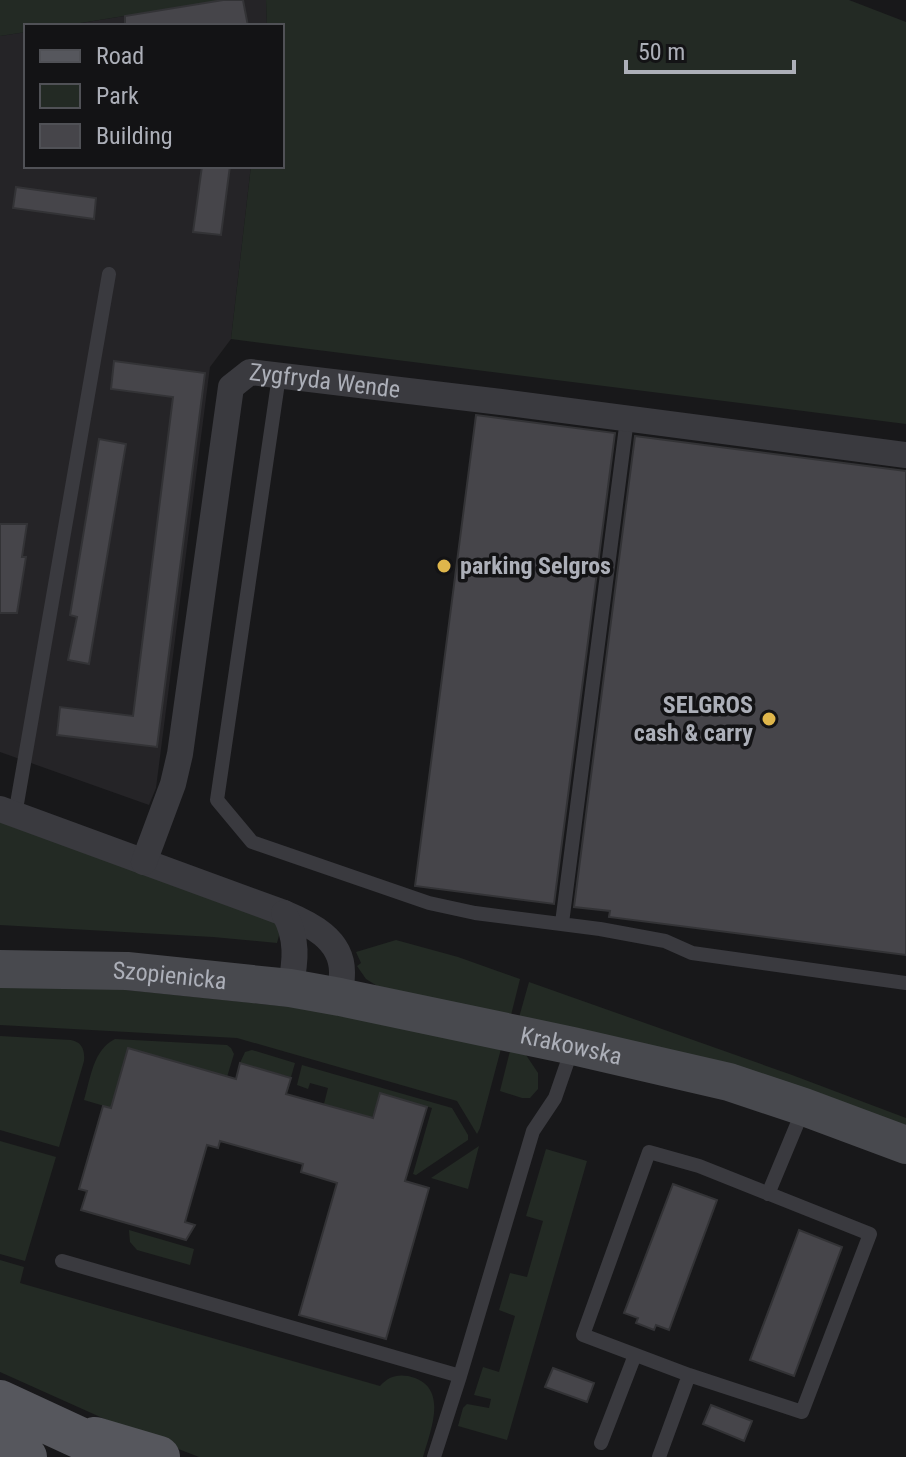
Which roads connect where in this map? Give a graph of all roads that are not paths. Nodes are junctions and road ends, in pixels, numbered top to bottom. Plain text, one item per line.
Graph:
1 (109, 274) dead end
2 (279, 376) junction
3 (627, 419) junction
4 (906, 455) edge
5 (8, 812) edge
6 (144, 862) junction
7 (284, 913) junction
8 (562, 923) junction
9 (0, 969) edge
10 (906, 983) edge
11 (290, 988) junction
12 (340, 997) junction
13 (573, 1046) junction
14 (804, 1107) junction
15 (906, 1145) edge
16 (768, 1194) junction
17 (62, 1261) dead end
18 (635, 1355) junction
19 (689, 1375) junction
20 (460, 1376) junction
21 (0, 1401) edge
22 (52, 1425) junction
23 (601, 1443) dead end
24 (0, 1445) edge
25 (0, 1453) edge
26 (7, 1457) edge
27 (26, 1457) edge
28 (121, 1457) edge
29 (159, 1457) edge
30 (434, 1457) edge
31 (659, 1457) edge

1 - 5 lane
2 - 3 street, Zygfryda Wende
2 - 6 street, Zygfryda Wende
2 - 8 lane
3 - 4 street, Zygfryda Wende
3 - 8 lane
5 - 6 street
6 - 7 street
7 - 11 street
7 - 12 street
8 - 10 lane
9 - 11 street, Szopienicka
11 - 12 street, Szopienicka
12 - 13 street, Krakowska
13 - 14 street, Krakowska
13 - 20 lane
14 - 15 street, Krakowska
14 - 16 lane
16 - 18 lane
16 - 19 lane
17 - 20 lane
18 - 19 lane
18 - 23 lane
19 - 31 lane
20 - 30 lane
21 - 22 main road
22 - 28 main road
22 - 29 main road
24 - 27 main road
25 - 26 main road

